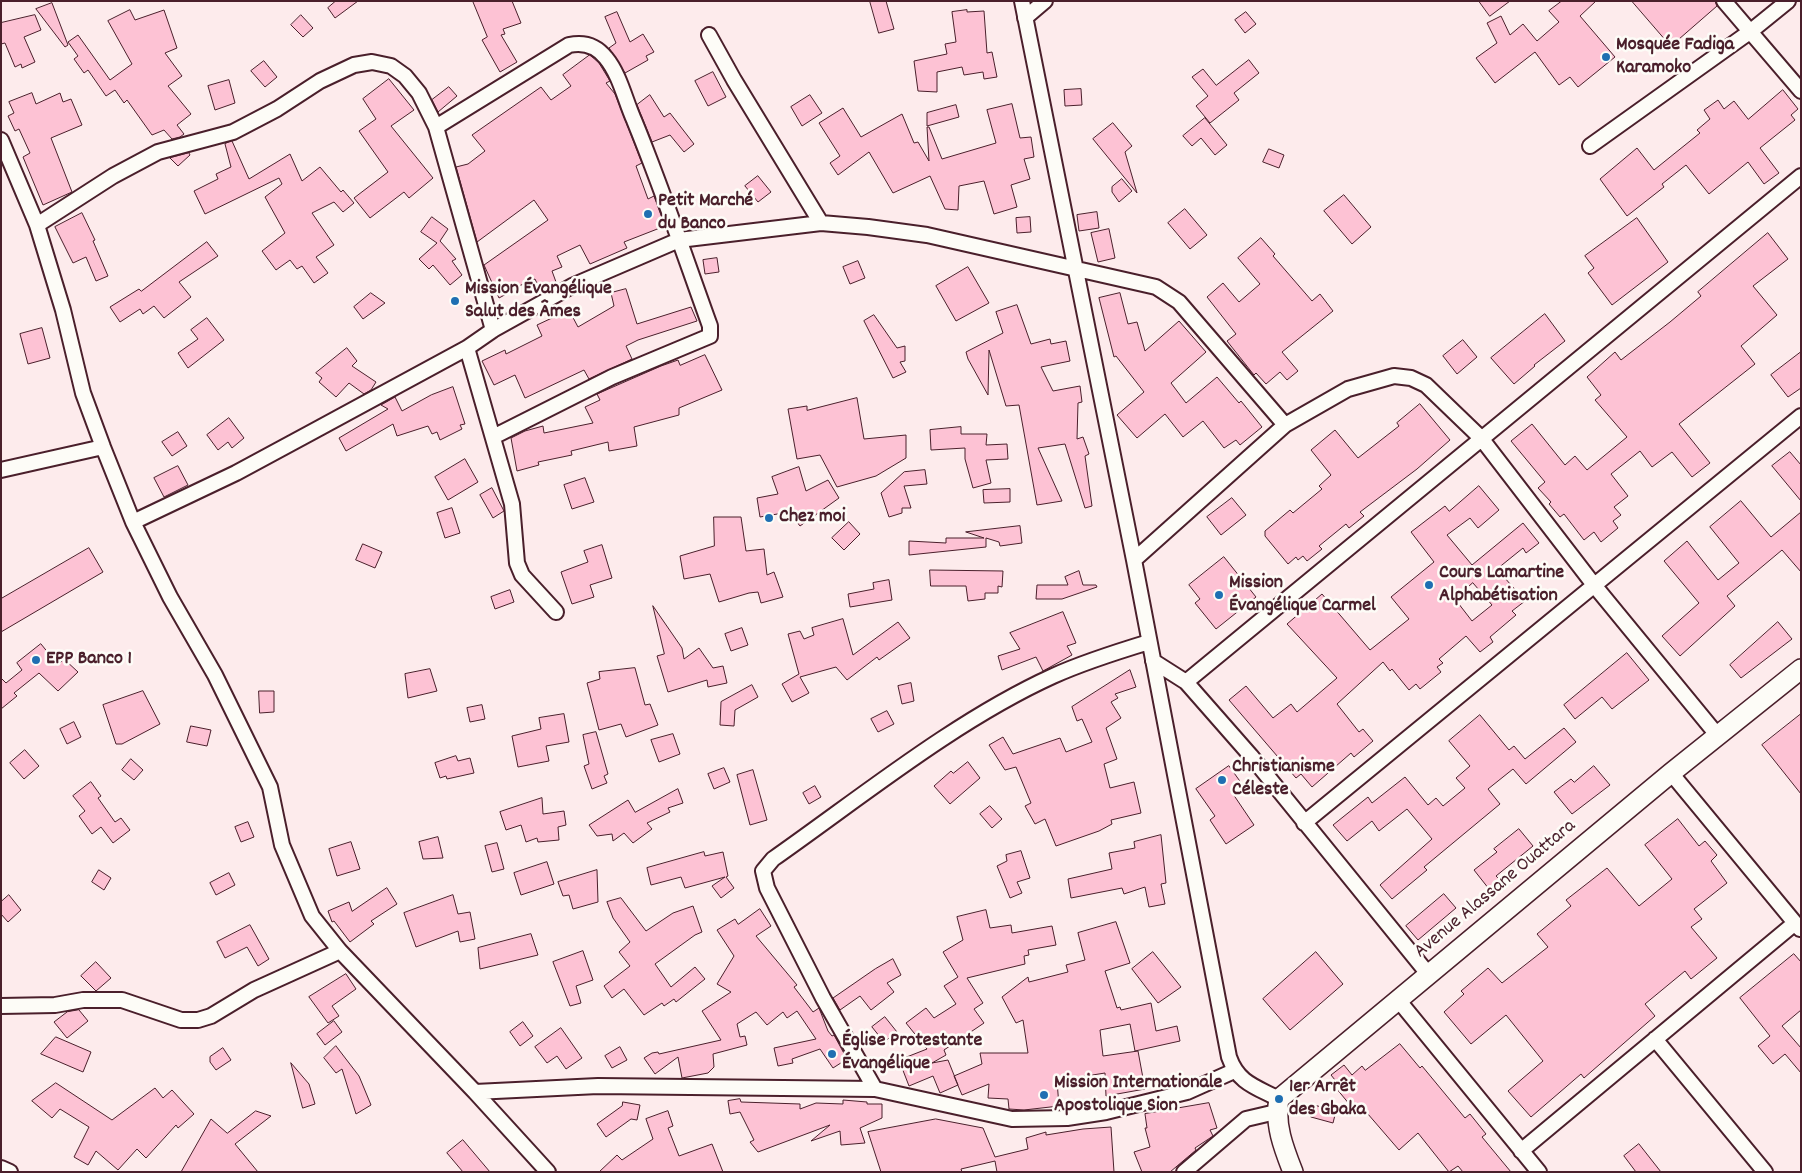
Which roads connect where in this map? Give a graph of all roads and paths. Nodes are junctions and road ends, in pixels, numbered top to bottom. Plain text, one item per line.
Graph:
1 (1022, 1) edge
2 (1045, 1) edge
3 (1724, 1) edge
4 (1788, 1) edge
5 (1025, 18) junction
6 (1751, 31) junction
7 (709, 34) dead end
8 (1801, 91) edge
9 (436, 127) junction
10 (1, 140) edge
11 (1590, 146) dead end
12 (6, 155) edge
13 (1801, 176) edge
14 (821, 223) junction
15 (37, 224) junction
16 (679, 240) junction
17 (1075, 269) junction
18 (493, 330) junction
19 (467, 348) junction
20 (1801, 416) edge
21 (1285, 425) junction
22 (493, 437) junction
23 (1481, 438) junction
24 (103, 446) junction
25 (1, 470) edge
26 (133, 522) junction
27 (1134, 560) junction
28 (1594, 585) junction
29 (556, 612) dead end
30 (1149, 642) junction
31 (1153, 661) junction
32 (1801, 669) edge
33 (1186, 682) junction
34 (1718, 736) junction
35 (1671, 773) junction
36 (1304, 823) junction
37 (1798, 926) edge
38 (340, 951) junction
39 (1429, 976) junction
40 (1399, 1001) junction
41 (1, 1006) edge
42 (1656, 1040) junction
43 (1234, 1071) junction
44 (875, 1089) junction
45 (475, 1092) junction
46 (1277, 1105) junction
47 (1521, 1151) junction
48 (1, 1168) edge
49 (10, 1172) edge
50 (548, 1172) edge
51 (1184, 1172) edge
52 (1293, 1172) edge
53 (1539, 1172) edge
54 (1765, 1172) edge

1 - 5 street
2 - 5 street
3 - 6 street
4 - 6 street
5 - 17 street
6 - 8 street
6 - 11 street
7 - 14 street
9 - 15 street
9 - 16 street
9 - 18 street
10 - 12 street
12 - 15 street
13 - 23 street
14 - 16 street
14 - 17 street
15 - 24 street
16 - 18 street
16 - 22 street
17 - 21 street
17 - 27 street
18 - 19 street
19 - 22 street
19 - 26 street
20 - 28 street
21 - 23 street
21 - 27 street
22 - 29 street
23 - 28 street
23 - 33 street
24 - 25 street
24 - 26 street
26 - 38 street
27 - 30 street
28 - 34 street
28 - 36 street
30 - 31 street
30 - 44 street
31 - 33 street
31 - 43 street
32 - 34 street, Avenue Alassane Ouattara
33 - 36 street
34 - 35 street, Avenue Alassane Ouattara
35 - 37 street
35 - 39 street, Avenue Alassane Ouattara
36 - 39 street
37 - 42 street
38 - 41 street
38 - 45 street
39 - 40 street, Avenue Alassane Ouattara
40 - 46 street, Avenue Alassane Ouattara
40 - 47 street
42 - 47 street
42 - 54 street
43 - 44 street
43 - 46 street
44 - 45 street
45 - 50 street
46 - 51 street
46 - 52 street
47 - 53 street
48 - 49 street

